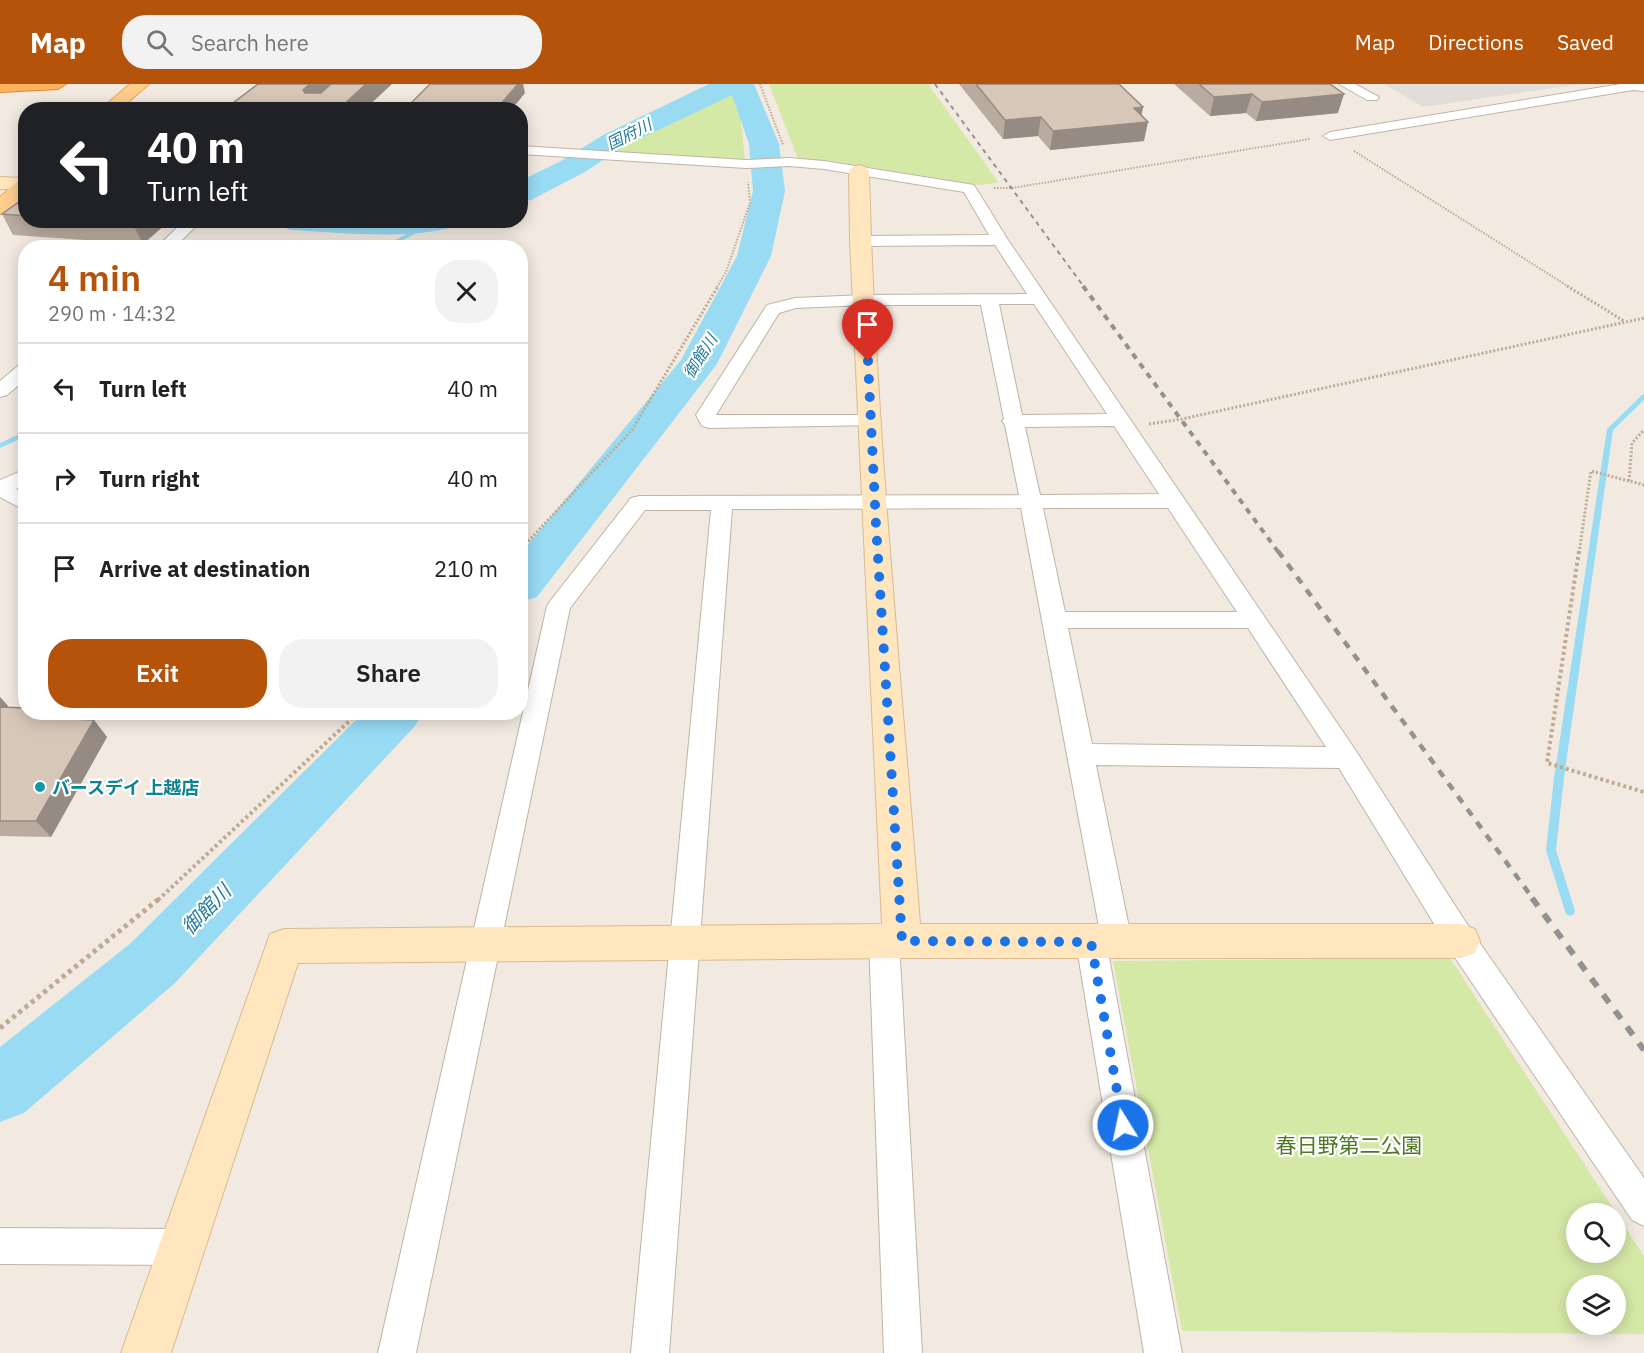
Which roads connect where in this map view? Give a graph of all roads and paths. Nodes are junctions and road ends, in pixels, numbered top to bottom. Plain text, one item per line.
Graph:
1 (58, 84) edge
2 (141, 84) edge
3 (760, 84) edge
4 (1345, 84) edge
5 (0, 87) edge
6 (1644, 87) edge
7 (1372, 97) dead end
8 (118, 102) edge
9 (1330, 136) junction
10 (528, 151) edge
11 (789, 162) junction
12 (746, 164) junction
13 (859, 171) junction
14 (0, 183) edge
15 (18, 184) edge
16 (969, 189) junction
17 (18, 191) edge
18 (0, 208) edge
19 (186, 228) edge
20 (173, 240) edge
21 (1000, 240) junction
22 (860, 241) junction
23 (1040, 298) junction
24 (865, 300) junction
25 (989, 300) junction
26 (1644, 318) edge
27 (1624, 321) junction
28 (18, 376) edge
29 (0, 391) edge
30 (871, 421) junction
31 (1012, 421) junction
32 (1125, 424) junction
33 (1644, 430) edge
34 (18, 479) edge
35 (1629, 481) junction
36 (1644, 485) edge
37 (0, 488) edge
38 (18, 499) edge
39 (1176, 501) junction
40 (874, 502) junction
41 (1029, 502) junction
42 (722, 503) junction
43 (528, 541) edge
44 (1055, 620) junction
45 (1254, 620) junction
46 (351, 720) edge
47 (1080, 754) junction
48 (1347, 758) junction
49 (1644, 792) edge
50 (893, 941) junction
51 (1104, 942) junction
52 (1461, 942) junction
53 (484, 944) junction
54 (684, 944) junction
55 (0, 1028) edge
56 (1644, 1208) edge
57 (0, 1245) edge
58 (182, 1247) junction
59 (146, 1353) edge
60 (397, 1353) edge
61 (650, 1353) edge
62 (903, 1353) edge
63 (1164, 1353) edge

1 - 5 highway
2 - 8 main road
3 - 11 path
4 - 7 street
6 - 9 street
9 - 16 path
9 - 27 path
10 - 12 street
11 - 12 street
11 - 13 street
12 - 43 path
13 - 16 street
13 - 22 street
14 - 15 street
16 - 21 street
17 - 18 main road
19 - 20 street
21 - 22 street
21 - 23 street
22 - 24 street
23 - 25 street
23 - 32 street
24 - 25 street
24 - 30 street
24 - 30 street
25 - 31 street
26 - 27 path
27 - 32 path
28 - 29 street
30 - 40 street
31 - 32 street
31 - 41 street
32 - 39 street
33 - 35 path
34 - 37 street
35 - 36 path
35 - 49 path
37 - 38 street
39 - 41 street
39 - 45 street
40 - 41 street
40 - 42 street
40 - 50 street
41 - 44 street
42 - 53 street
42 - 54 street
44 - 45 street
44 - 47 street
45 - 48 street
46 - 55 path
47 - 48 street
47 - 51 street
48 - 52 street
50 - 51 street
50 - 54 street
50 - 62 street
51 - 52 street
51 - 63 street
52 - 56 street
53 - 54 street
53 - 58 street
53 - 60 street
54 - 61 street
57 - 58 street
58 - 59 street

